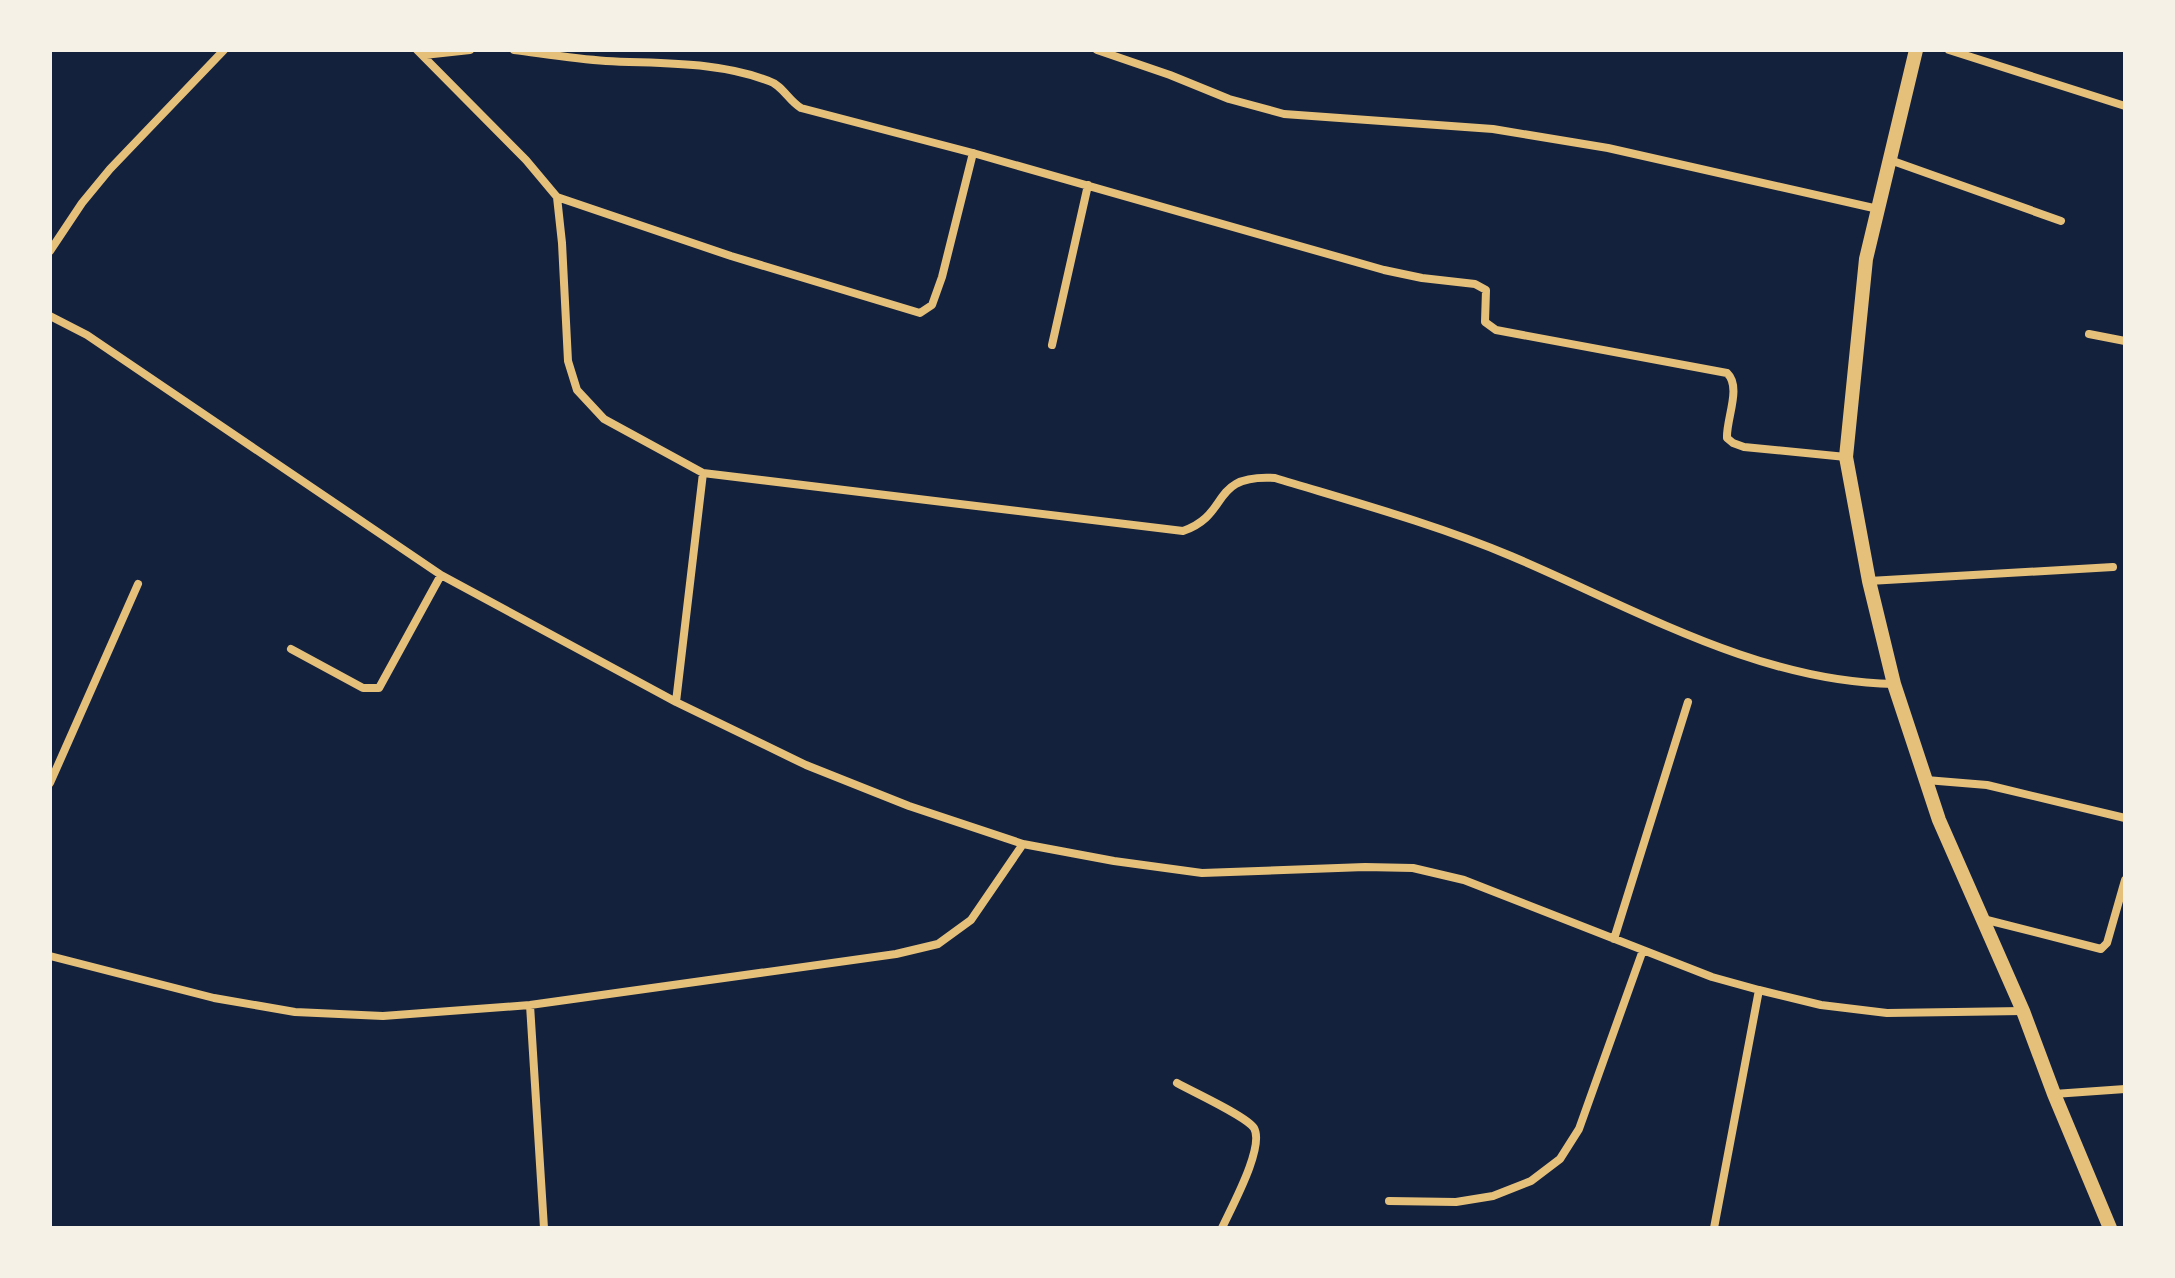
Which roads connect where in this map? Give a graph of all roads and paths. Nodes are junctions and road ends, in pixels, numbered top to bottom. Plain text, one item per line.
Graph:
1 (224, 50) edge
2 (470, 50) edge
3 (514, 50) edge
4 (1097, 50) edge
5 (1916, 50) edge
6 (1949, 50) edge
7 (420, 52) edge
8 (2125, 106) edge
9 (973, 153) junction
10 (1890, 160) junction
11 (1088, 185) junction
12 (557, 197) junction
13 (1878, 209) junction
14 (2061, 221) dead end
15 (50, 251) edge
16 (50, 316) edge
17 (2089, 334) dead end
18 (2125, 341) edge
19 (1052, 345) dead end
20 (1846, 457) junction
21 (703, 473) junction
22 (2113, 567) dead end
23 (441, 575) junction
24 (1869, 581) junction
25 (138, 584) dead end
26 (291, 649) dead end
27 (1894, 684) junction
28 (676, 702) junction
29 (1688, 702) dead end
30 (1926, 780) junction
31 (50, 783) edge
32 (2125, 818) edge
33 (1023, 844) junction
34 (2125, 880) edge
35 (1982, 919) junction
36 (1614, 939) junction
37 (1643, 950) junction
38 (50, 956) edge
39 (1759, 990) junction
40 (530, 1005) junction
41 (2023, 1011) junction
42 (1177, 1083) dead end
43 (2125, 1089) edge
44 (2054, 1094) junction
45 (1389, 1201) dead end
46 (544, 1228) edge
47 (1222, 1228) edge
48 (1714, 1228) edge
49 (2110, 1228) edge

1 - 15 street
2 - 7 street
3 - 9 street
4 - 13 street
5 - 10 street
6 - 8 street
7 - 12 street
9 - 11 street
9 - 12 street
10 - 13 street
10 - 14 street
11 - 19 street
11 - 20 street
12 - 21 street
13 - 20 street
16 - 23 street
17 - 18 street
20 - 24 street
21 - 27 street
21 - 28 street
22 - 24 street
23 - 26 street
23 - 28 street
24 - 27 street
25 - 31 street
27 - 30 street
28 - 33 street
29 - 36 street
30 - 32 street
30 - 35 street
33 - 36 street
33 - 40 street
34 - 35 street
35 - 41 street
36 - 37 street
37 - 39 street
37 - 45 street
38 - 40 street
39 - 41 street
39 - 48 street
40 - 46 street
41 - 44 street
42 - 47 street
43 - 44 street
44 - 49 street

